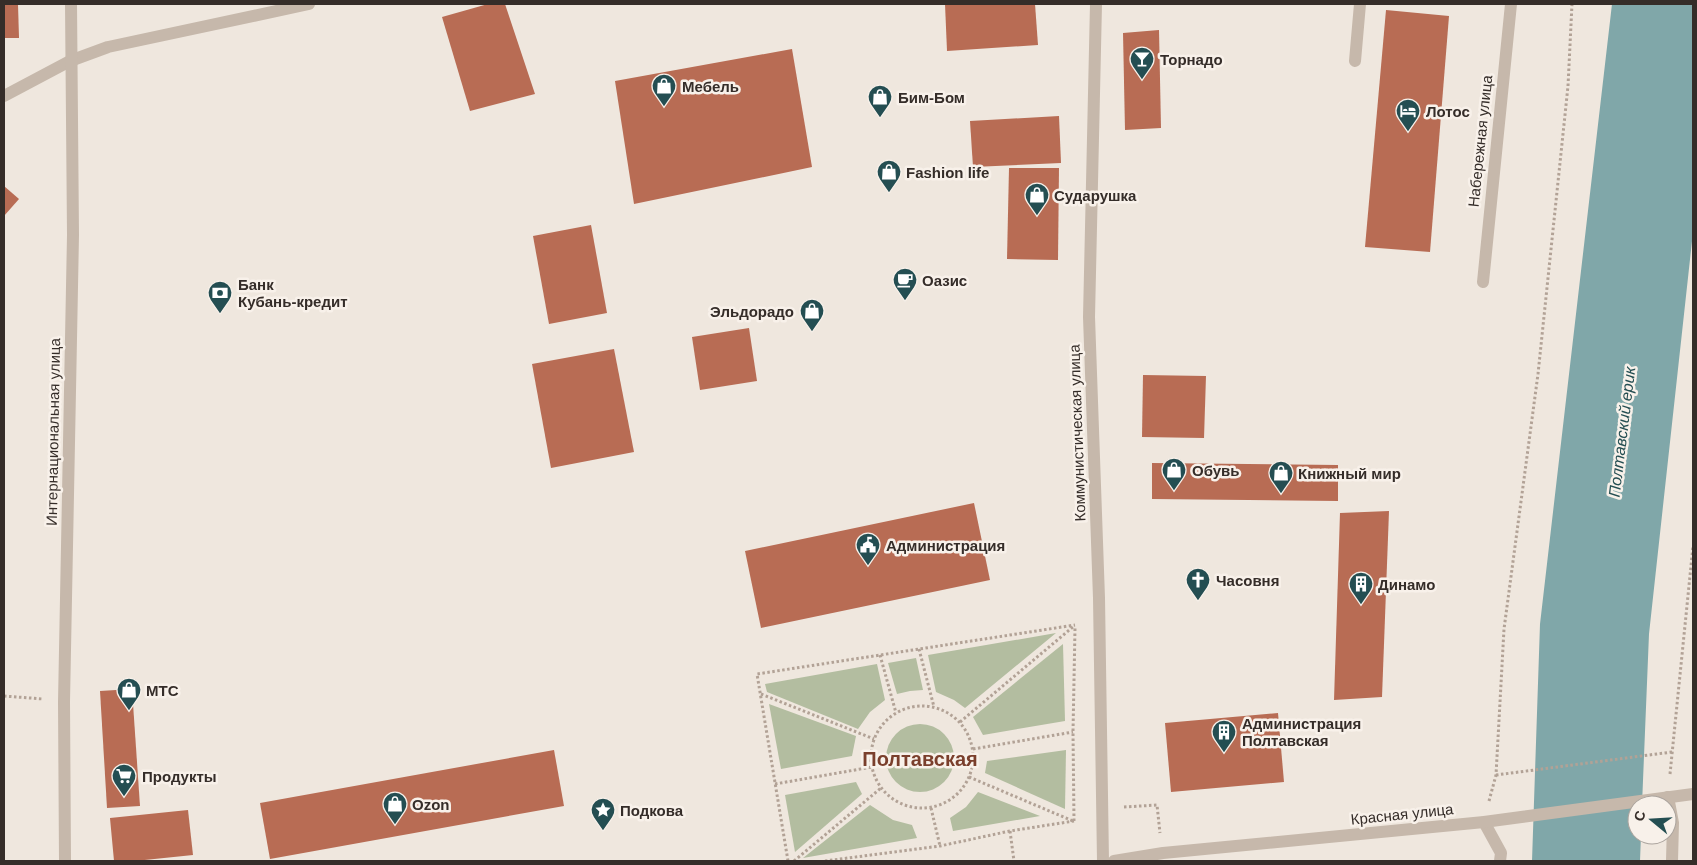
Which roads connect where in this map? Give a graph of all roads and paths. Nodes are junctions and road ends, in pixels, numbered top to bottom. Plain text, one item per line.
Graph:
1 (70, 4) edge
2 (309, 4) edge
3 (1096, 4) edge
4 (1360, 4) edge
5 (1511, 4) edge
6 (1572, 4) edge
7 (70, 61) junction
8 (1355, 61) dead end
9 (4, 96) edge
10 (1482, 282) dead end
11 (1693, 546) edge
12 (1075, 625) junction
13 (919, 649) junction
14 (880, 655) junction
15 (761, 694) junction
16 (4, 696) edge
17 (64, 702) junction
18 (934, 707) junction
19 (896, 713) junction
20 (960, 722) junction
21 (1073, 732) junction
22 (874, 739) junction
23 (973, 749) junction
24 (1672, 752) junction
25 (872, 767) junction
26 (1496, 775) junction
27 (969, 777) junction
28 (775, 784) junction
29 (881, 788) junction
30 (1693, 794) edge
31 (1664, 795) edge
32 (1677, 796) edge
33 (1627, 803) edge
34 (931, 808) junction
35 (1103, 808) junction
36 (1074, 810) junction
37 (1074, 821) junction
38 (1484, 822) junction
39 (1010, 831) junction
40 (1672, 845) edge
41 (940, 846) junction
42 (1163, 853) junction
43 (65, 861) edge
44 (788, 861) edge
45 (794, 861) edge
46 (825, 861) edge
47 (1014, 861) edge
48 (1103, 861) edge
49 (1114, 861) edge
50 (1500, 861) edge
51 (1672, 861) edge

1 - 7 street, Интернациональная улица
2 - 7 street
3 - 35 street, Коммунистическая улица
4 - 8 street
5 - 10 street, Набережная улица
6 - 26 path
7 - 9 street
7 - 17 street, Интернациональная улица
11 - 24 path
12 - 13 path
12 - 20 path
12 - 21 path
13 - 14 path
13 - 18 path
14 - 15 path
14 - 19 path
15 - 22 path
15 - 28 path
16 - 17 path
17 - 43 street, Интернациональная улица
18 - 19 path
18 - 20 path
19 - 22 path
20 - 23 path
21 - 23 path
21 - 36 path
22 - 25 path
23 - 27 path
24 - 26 path
24 - 31 path
25 - 28 path
25 - 29 path
26 - 38 path
27 - 34 path
27 - 37 path
28 - 44 path
29 - 34 path
29 - 45 path
30 - 32 street, Красная улица
33 - 38 street, Красная улица
34 - 41 path
35 - 36 path
35 - 42 path
35 - 48 street, Коммунистическая улица
36 - 37 path
37 - 39 path
38 - 42 street, Красная улица
38 - 50 street
39 - 41 path
39 - 47 path
40 - 51 street
41 - 46 path
42 - 49 street, Красная улица

